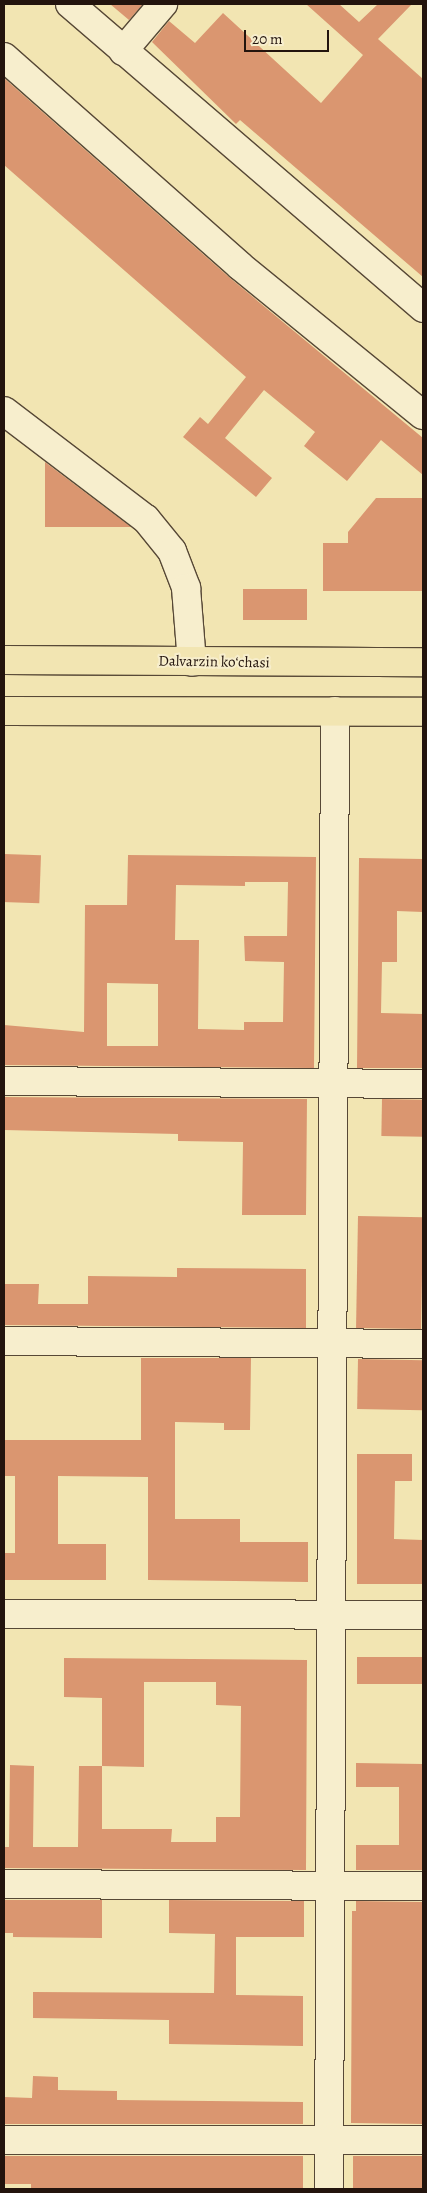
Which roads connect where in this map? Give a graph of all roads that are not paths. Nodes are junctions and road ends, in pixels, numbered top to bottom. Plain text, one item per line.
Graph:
1 (70, 4) edge
2 (163, 4) edge
3 (123, 51) junction
4 (4, 58) edge
5 (423, 308) edge
6 (4, 411) edge
7 (423, 415) edge
8 (4, 660) edge
9 (192, 662) junction
10 (423, 662) edge
11 (335, 711) junction
12 (4, 712) edge
13 (423, 712) edge
14 (4, 1081) edge
15 (334, 1082) junction
16 (423, 1084) edge
17 (4, 1340) edge
18 (332, 1343) junction
19 (423, 1344) edge
20 (4, 1614) edge
21 (331, 1615) junction
22 (423, 1615) edge
23 (4, 1884) edge
24 (330, 1884) junction
25 (423, 1886) edge
26 (329, 2139) junction
27 (4, 2140) edge
28 (423, 2140) edge
29 (329, 2189) edge

1 - 3 street
2 - 3 street
3 - 5 street
4 - 7 street
6 - 9 street
8 - 9 main road, Dalvarzin koʻchasi
9 - 10 main road, Dalvarzin koʻchasi
11 - 12 main road
11 - 13 main road
11 - 15 street
14 - 15 street
15 - 16 street
15 - 18 street
17 - 18 street
18 - 19 street
18 - 21 street
20 - 21 street
21 - 22 street
21 - 24 street
23 - 24 street
24 - 25 street
24 - 26 street
26 - 27 street
26 - 28 street
26 - 29 street

